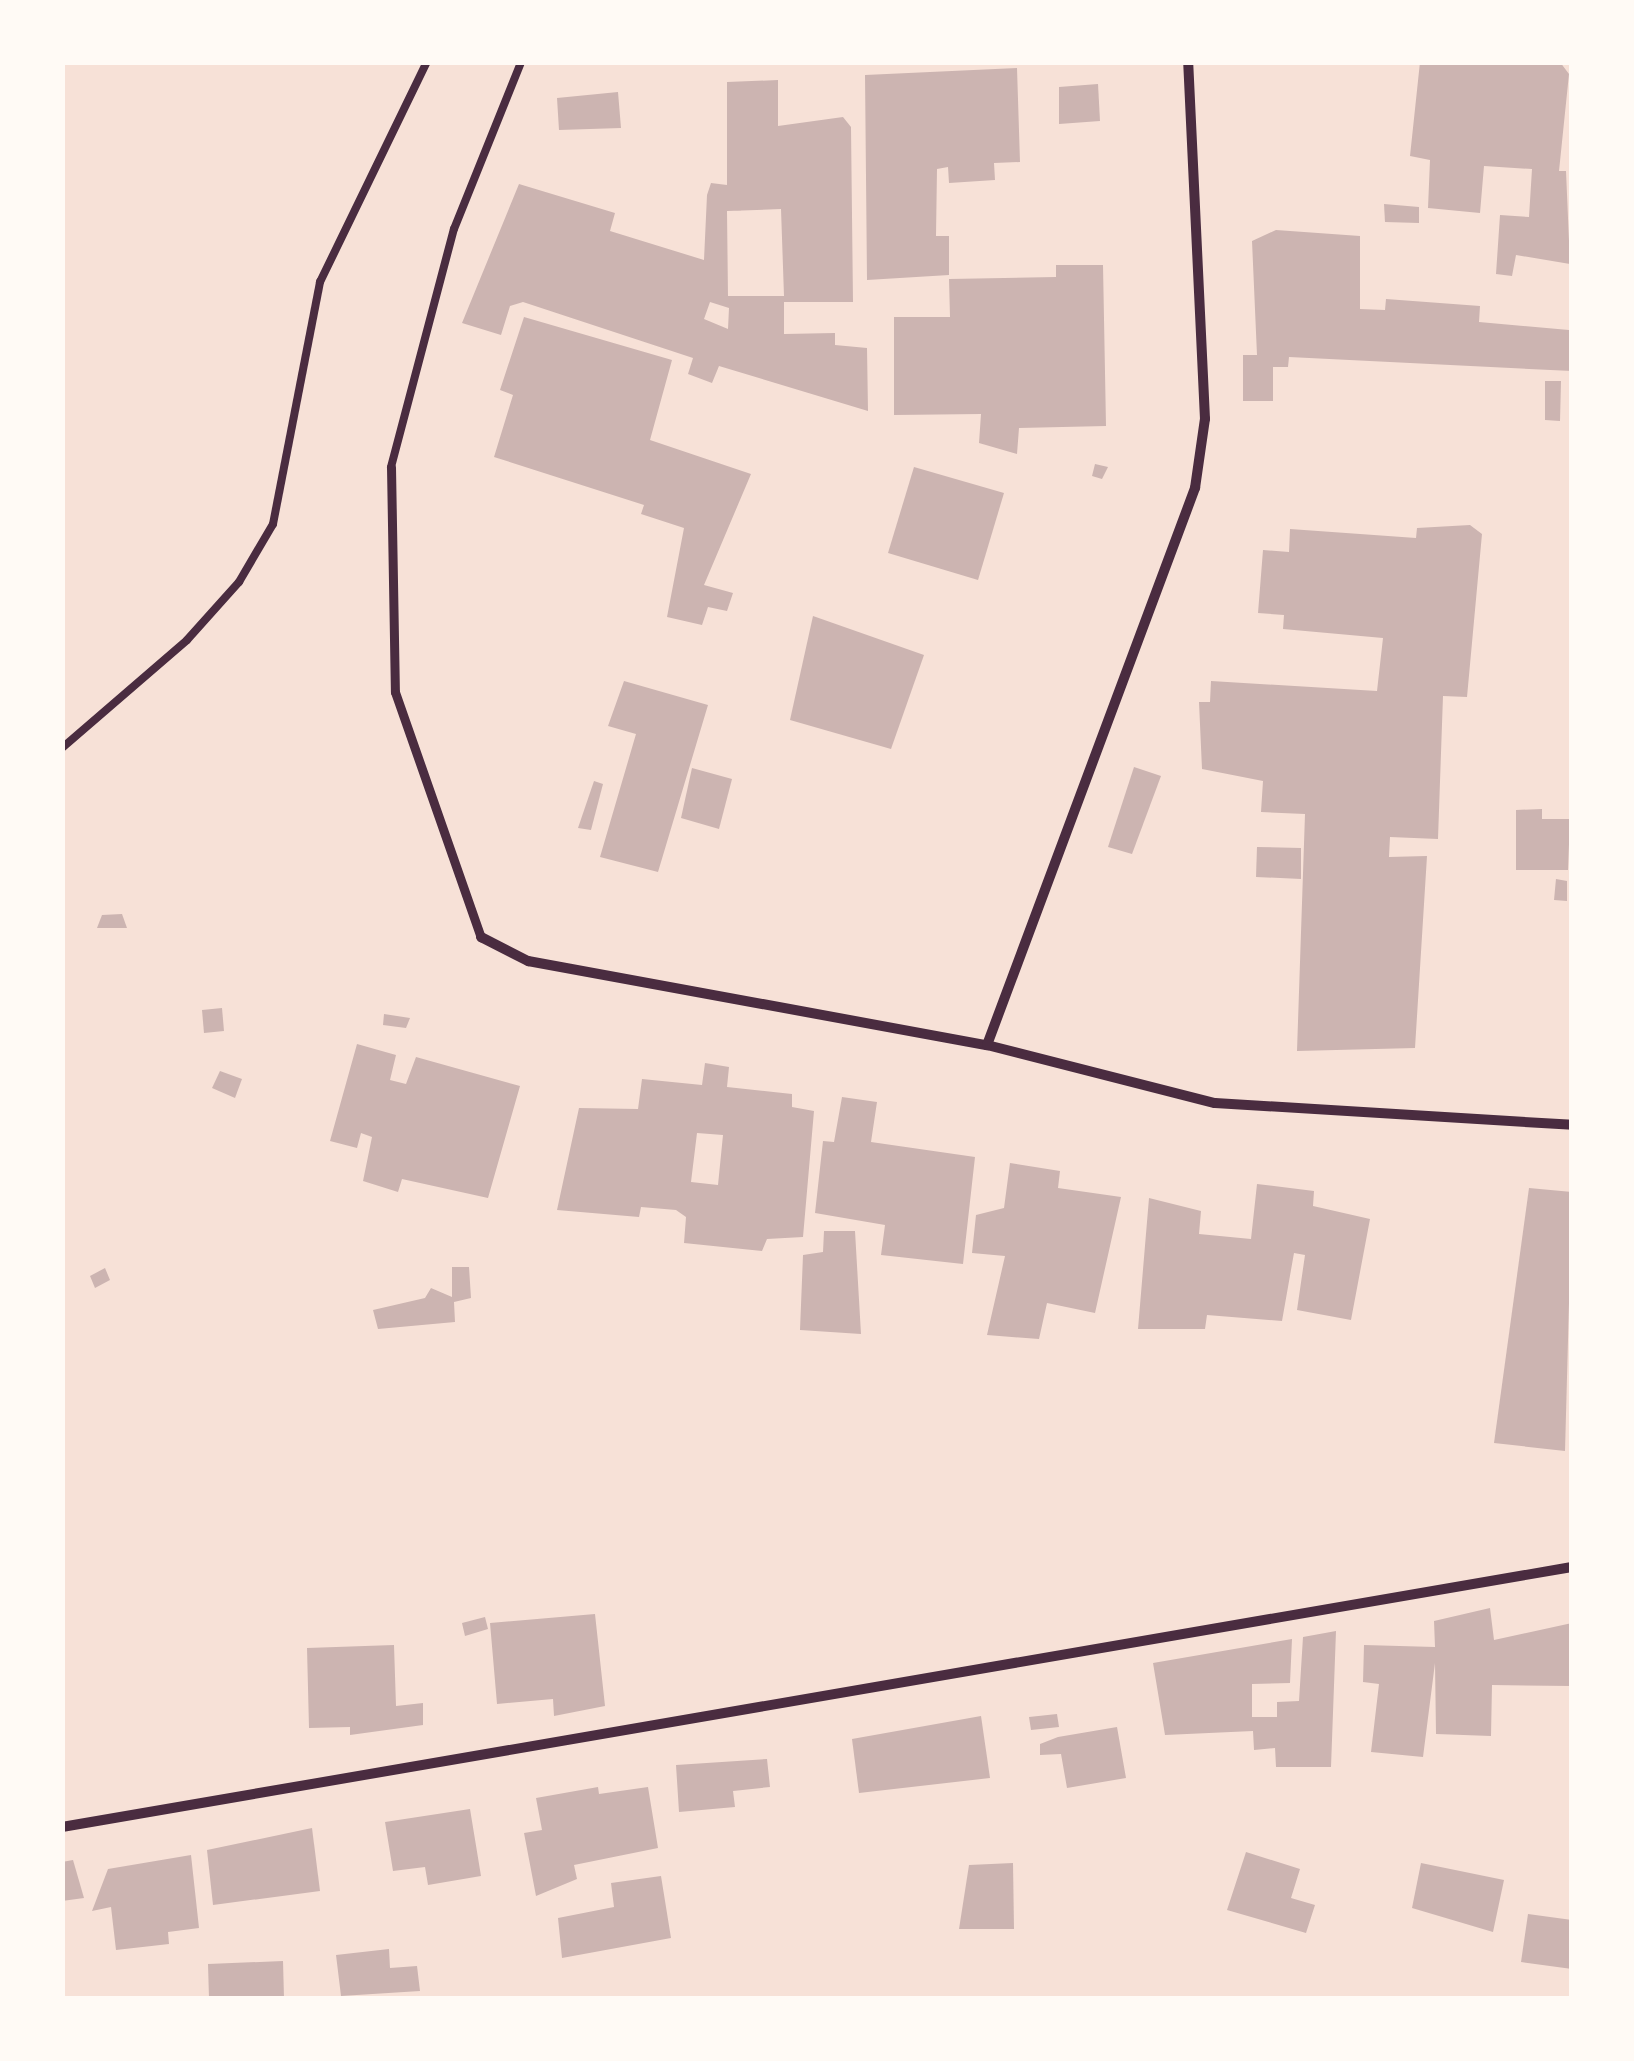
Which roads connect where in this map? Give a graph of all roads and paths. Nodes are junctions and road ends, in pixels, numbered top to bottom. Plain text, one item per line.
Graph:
1 (427, 62) edge
2 (521, 62) edge
3 (1188, 62) edge
4 (391, 467) joint
5 (62, 748) edge
6 (481, 937) joint
7 (987, 1046) junction
8 (1572, 1125) edge
9 (1572, 1567) edge
10 (62, 1827) edge

1 - 5 lane
2 - 4 lane
3 - 7 street
4 - 6 street
6 - 7 street
7 - 8 street
9 - 10 street

